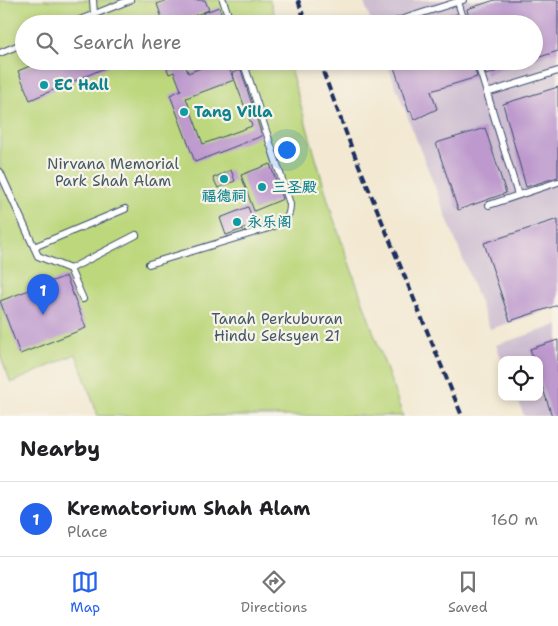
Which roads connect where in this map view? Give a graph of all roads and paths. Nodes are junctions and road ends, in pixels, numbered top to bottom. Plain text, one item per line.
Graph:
1 (93, 0) edge
2 (130, 0) edge
3 (223, 0) edge
4 (461, 1) edge
5 (94, 14) joint
6 (228, 15) edge
7 (417, 15) edge
8 (463, 15) edge
9 (15, 47) edge
10 (0, 53) edge
11 (246, 70) edge
12 (480, 70) edge
13 (558, 71) edge
14 (487, 93) junction
15 (0, 172) edge
16 (558, 182) edge
17 (518, 195) junction
18 (489, 205) dead end
19 (125, 209) dead end
20 (136, 235) dead end
21 (34, 247) junction
22 (149, 264) dead end
23 (70, 269) junction
24 (83, 299) dead end

1 - 5 lane
2 - 5 lane
3 - 6 lane
4 - 7 lane
4 - 8 lane
9 - 10 lane
11 - 22 lane
12 - 14 lane
13 - 14 lane
14 - 17 lane
15 - 21 lane
16 - 17 lane
17 - 18 lane
19 - 21 lane
20 - 23 lane
21 - 23 lane
23 - 24 lane

